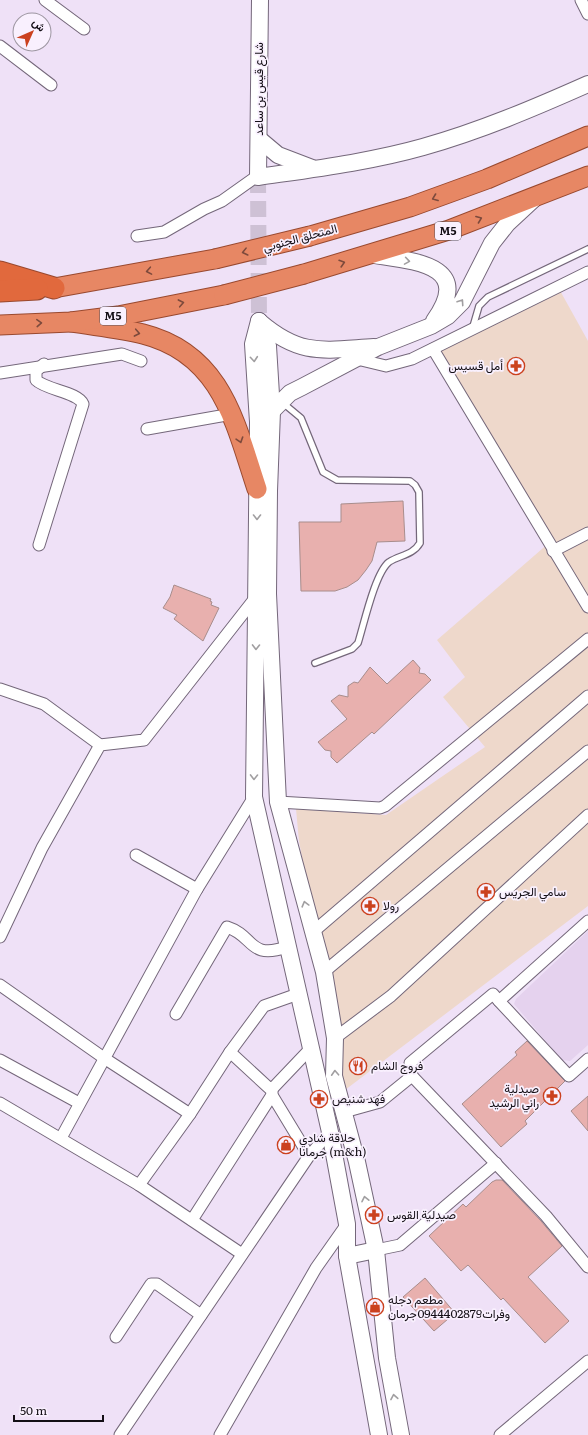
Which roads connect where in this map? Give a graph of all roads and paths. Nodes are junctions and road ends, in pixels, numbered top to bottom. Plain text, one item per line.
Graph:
1 (45, 0) edge
2 (260, 0) edge
3 (581, 0) edge
4 (588, 14) edge
5 (84, 29) dead end
6 (0, 46) edge
7 (588, 84) edge
8 (51, 85) dead end
9 (588, 125) edge
10 (588, 136) edge
11 (259, 139) junction
12 (314, 169) junction
13 (588, 176) edge
14 (258, 177) junction
15 (487, 178) junction
16 (536, 196) junction
17 (137, 236) dead end
18 (588, 249) edge
19 (368, 254) junction
20 (0, 272) edge
21 (588, 272) edge
22 (54, 288) junction
23 (0, 291) edge
24 (258, 321) junction
25 (71, 322) junction
26 (0, 325) edge
27 (431, 326) junction
28 (472, 330) junction
29 (378, 347) junction
30 (433, 349) junction
31 (357, 359) junction
32 (141, 361) dead end
33 (44, 364) junction
34 (0, 373) edge
35 (277, 406) junction
36 (232, 414) junction
37 (147, 429) dead end
38 (257, 490) junction
39 (588, 533) edge
40 (39, 545) dead end
41 (553, 551) junction
42 (256, 597) junction
43 (588, 607) edge
44 (588, 639) edge
45 (315, 664) dead end
46 (0, 689) edge
47 (588, 696) edge
48 (100, 745) junction
49 (588, 751) edge
50 (254, 797) junction
51 (278, 802) junction
52 (588, 815) edge
53 (289, 843) junction
54 (266, 845) junction
55 (136, 855) dead end
56 (196, 889) junction
57 (588, 921) edge
58 (313, 932) junction
59 (0, 937) edge
60 (287, 947) junction
61 (324, 972) junction
62 (0, 985) edge
63 (298, 994) junction
64 (499, 1001) junction
65 (176, 1014) dead end
66 (335, 1038) junction
67 (312, 1047) junction
68 (230, 1052) junction
69 (104, 1058) junction
70 (588, 1059) edge
71 (0, 1060) edge
72 (412, 1076) junction
73 (272, 1092) junction
74 (0, 1103) edge
75 (80, 1103) junction
76 (344, 1112) junction
77 (190, 1114) junction
78 (330, 1132) junction
79 (61, 1138) junction
80 (309, 1156) junction
81 (496, 1163) junction
82 (139, 1185) junction
83 (192, 1220) junction
84 (347, 1224) junction
85 (376, 1250) junction
86 (242, 1254) junction
87 (347, 1256) junction
88 (588, 1266) edge
89 (201, 1315) junction
90 (116, 1337) dead end
91 (588, 1361) edge
92 (222, 1434) edge
93 (120, 1435) edge
94 (378, 1435) edge
95 (401, 1435) edge
96 (500, 1435) edge

1 - 5 street
2 - 11 main road, شارع قيس بن ساعد
3 - 4 street
6 - 8 street
7 - 12 main road
9 - 15 highway
10 - 15 highway, المتحلق الجنوبي
11 - 12 main road
11 - 14 main road, شارع قيس بن ساعد
12 - 14 main road
13 - 16 highway, M5
14 - 17 street
15 -> 22 highway, المتحلق الجنوبي, bridge
19 -> 16 highway, M5
27 -> 16 main road
18 - 28 lane
25 -> 19 highway, M5, bridge
19 -> 27 main road
20 - 22 highway
21 - 28 street
22 - 23 highway, المتحلق الجنوبي
24 - 29 main road
24 - 35 main road
24 -> 38 main road
26 -> 25 highway, M5
25 -> 36 highway
27 - 29 main road
28 - 30 street
29 - 31 main road
30 - 31 street
30 - 41 street
31 - 35 main road
32 - 33 street
33 - 34 street
33 - 40 street
35 - 45 lane
35 - 51 main road
36 - 37 street
36 -> 38 highway
38 -> 42 main road
39 - 41 street
41 - 43 street
42 - 48 street
42 -> 50 main road
44 - 51 street
46 - 48 street
47 - 58 street
48 - 59 street
49 - 61 street
50 - 54 main road
50 - 56 street
51 - 53 main road
52 - 66 street
53 - 54 main road
58 -> 53 main road
54 - 60 main road
55 - 56 street
56 - 69 street
57 - 64 street
58 - 61 main road
60 - 63 main road
60 - 65 street
61 - 66 main road
62 - 69 street
63 - 67 main road
63 - 68 street
64 - 70 street
64 - 72 street
76 -> 66 main road
67 - 73 street
67 - 78 main road
68 - 73 street
68 - 77 street
69 - 75 street
69 - 77 street
71 - 75 street
72 - 76 street
72 - 81 street
73 - 80 street
73 - 83 street
74 - 79 street
75 - 79 street
85 -> 76 main road
77 - 82 street
78 - 80 street
78 - 84 main road
79 - 82 street
80 - 86 street
81 - 85 street
81 - 88 street
82 - 83 street
83 - 86 street
84 - 87 main road
84 - 92 street
85 - 87 main road
95 -> 85 main road
86 - 89 street
87 - 94 main road
89 - 90 street
89 - 93 street
91 - 96 street

